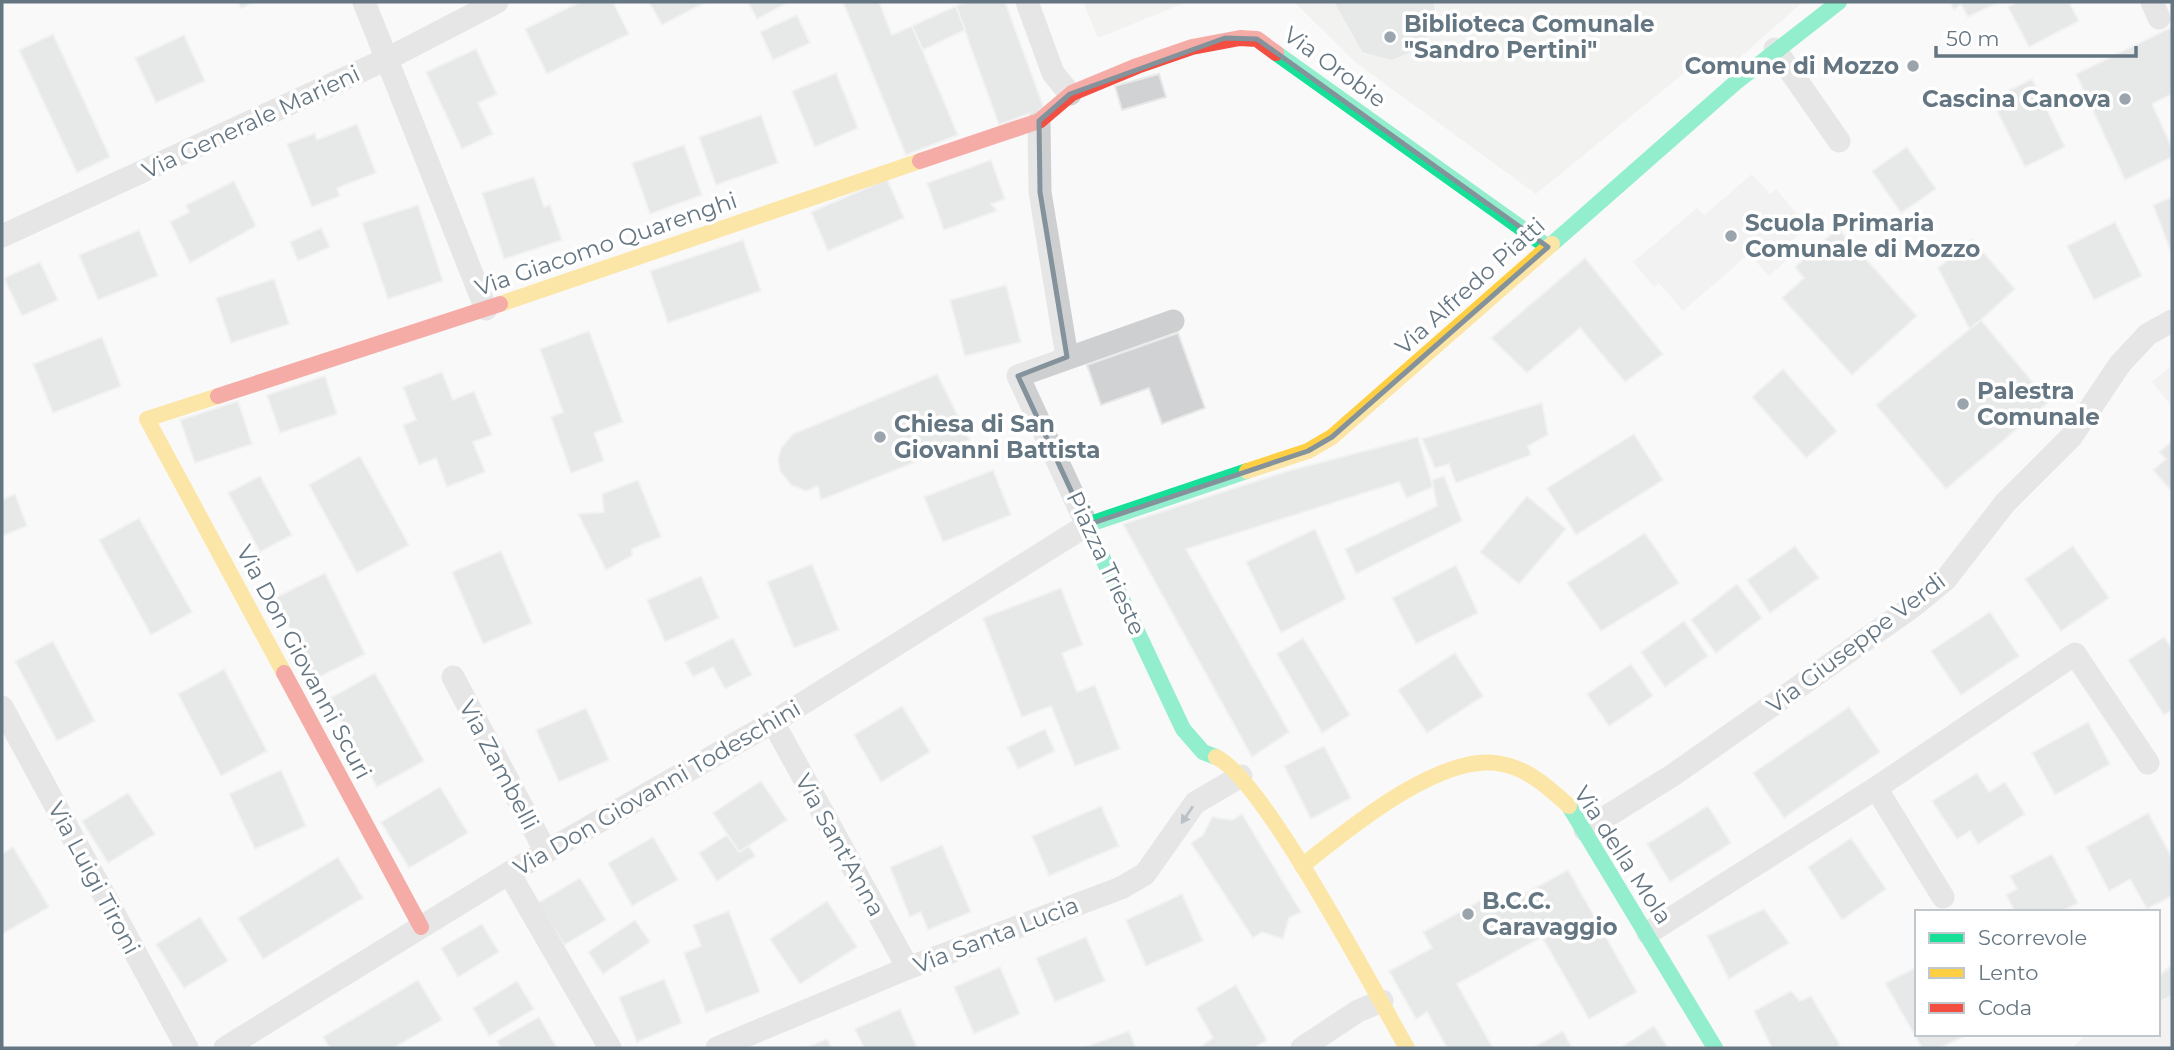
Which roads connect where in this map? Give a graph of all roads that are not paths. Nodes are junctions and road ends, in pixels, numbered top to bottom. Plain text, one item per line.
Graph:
1 (364, 2) edge
2 (497, 2) edge
3 (1027, 2) edge
4 (1839, 2) edge
5 (1775, 49) junction
6 (389, 58) junction
7 (1070, 94) junction
8 (1039, 121) junction
9 (1839, 141) dead end
10 (2, 236) edge
11 (1548, 247) junction
12 (486, 309) junction
13 (1174, 321) dead end
14 (2172, 321) edge
15 (1067, 357) junction
16 (147, 419) joint
17 (1087, 525) junction
18 (453, 677) dead end
19 (2, 708) edge
20 (773, 722) junction
21 (2148, 763) dead end
22 (1241, 776) junction
23 (1876, 788) junction
24 (1585, 830) junction
25 (546, 852) junction
26 (1302, 866) junction
27 (509, 873) junction
28 (1943, 897) dead end
29 (421, 927) junction
30 (1648, 933) junction
31 (908, 968) junction
32 (1382, 1002) junction
33 (187, 1048) edge
34 (225, 1048) edge
35 (610, 1048) edge
36 (717, 1048) edge
37 (1302, 1048) edge
38 (1407, 1048) edge
39 (1715, 1048) edge

1 - 6 street
2 - 6 street, Via Generale Marieni
3 - 7 street
4 - 5 street, Via Alfredo Piatti
5 - 9 street
5 - 11 street, Via Alfredo Piatti
6 - 10 street, Via Generale Marieni
6 - 12 street
7 - 8 street, Via Giacomo Quarenghi
7 - 11 street, Via Orobie
8 - 12 street, Via Giacomo Quarenghi
8 - 15 street
11 - 17 street, Via Alfredo Piatti
12 - 16 street, Via Giacomo Quarenghi
13 - 15 street, Piazza Trieste
14 - 24 street, Via Giuseppe Verdi
15 - 17 street, Piazza Trieste
16 - 29 street, Via Don Giovanni Scuri
17 - 20 street, Via Don Giovanni Todeschini
17 - 22 street, Piazza Trieste
18 - 25 street, Via Zambelli
19 - 33 street, Via Luigi Tironi
20 - 25 street, Via Don Giovanni Todeschini
20 - 31 street, Via Sant'Anna
21 - 23 street
22 - 26 street
22 -> 31 street, Via Santa Lucia
23 - 28 street
23 - 30 street
24 - 26 street, Via della Mola
24 - 30 street, Via della Mola
25 - 27 street, Via Don Giovanni Todeschini
26 - 32 street
27 - 29 street, Via Don Giovanni Todeschini
27 - 35 street
29 - 34 street, Via Don Giovanni Todeschini
30 - 39 street, Via della Mola
31 - 36 street, Via Santa Lucia
32 - 37 street
32 - 38 street

